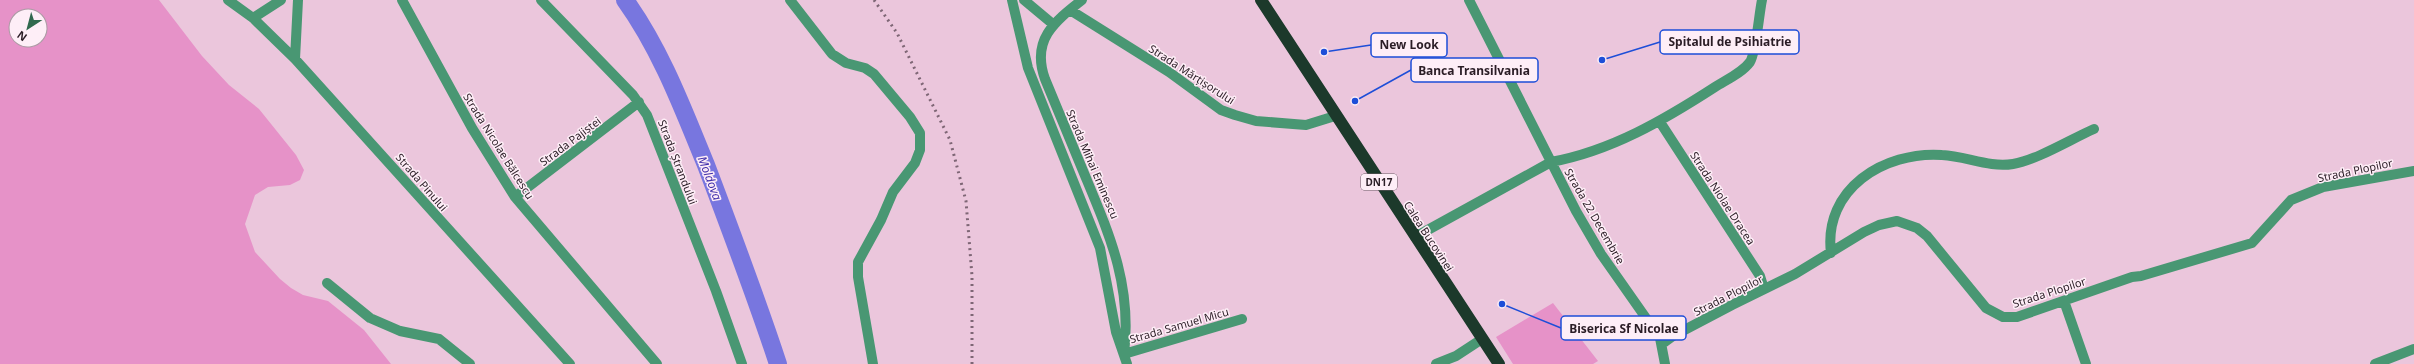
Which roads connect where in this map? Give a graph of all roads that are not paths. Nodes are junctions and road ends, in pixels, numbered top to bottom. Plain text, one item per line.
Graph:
1 (228, 0) edge
2 (281, 0) edge
3 (298, 0) edge
4 (402, 0) edge
5 (541, 0) edge
6 (790, 0) edge
7 (1012, 0) edge
8 (1024, 0) edge
9 (1082, 0) edge
10 (1261, 0) edge
11 (1469, 0) edge
12 (1762, 0) edge
13 (1070, 10) junction
14 (253, 18) junction
15 (1054, 25) junction
16 (295, 60) junction
17 (639, 102) junction
18 (1335, 116) junction
19 (1660, 122) junction
20 (2094, 129) dead end
21 (1551, 162) junction
22 (2414, 171) edge
23 (515, 197) junction
24 (1415, 238) junction
25 (1831, 253) junction
26 (327, 283) dead end
27 (1764, 289) junction
28 (2064, 301) junction
29 (1242, 319) dead end
30 (1482, 339) junction
31 (1662, 344) junction
32 (2414, 349) edge
33 (1125, 359) edge
34 (470, 364) edge
35 (570, 364) edge
36 (657, 364) edge
37 (742, 364) edge
38 (873, 364) edge
39 (1436, 364) edge
40 (1499, 364) edge
41 (1665, 364) edge
42 (2086, 364) edge
43 (2375, 364) edge

1 - 14 street, Strada Pinului
2 - 14 street
3 - 16 street
4 - 23 street, Strada Nicolae Bălcescu
5 - 17 street, Strada Ștrandului
6 - 38 street
7 - 33 street
8 - 15 street
9 - 13 street, Strada Mihai Eminescu
10 - 18 highway, Calea Bucovinei / DN17
11 - 21 street, Strada 22 Decembrie
12 - 19 street
13 - 15 street, Strada Mihai Eminescu
13 - 18 street, Strada Mărțișorului
14 - 16 street, Strada Pinului
15 - 33 street, Strada Mihai Eminescu
16 - 35 street, Strada Pinului
17 - 23 street, Strada Pajiștei
17 - 37 street, Strada Ștrandului
18 - 24 highway, Calea Bucovinei / DN17
19 - 21 street
19 - 27 street, Strada Niolae Dracea
20 - 25 street
21 - 24 street
21 - 31 street, Strada 22 Decembrie
22 - 28 street, Strada Plopilor
23 - 36 street, Strada Nicolae Bălcescu
24 - 30 highway, Calea Bucovinei / DN17
25 - 27 street, Strada Plopilor
25 - 28 street, Strada Plopilor
26 - 34 street
27 - 31 street, Strada Plopilor
28 - 42 street
29 - 33 street, Strada Samuel Micu
30 - 39 street
30 - 40 highway, Calea Bucovinei / DN17
31 - 41 street, Strada 22 Decembrie
32 - 43 street

